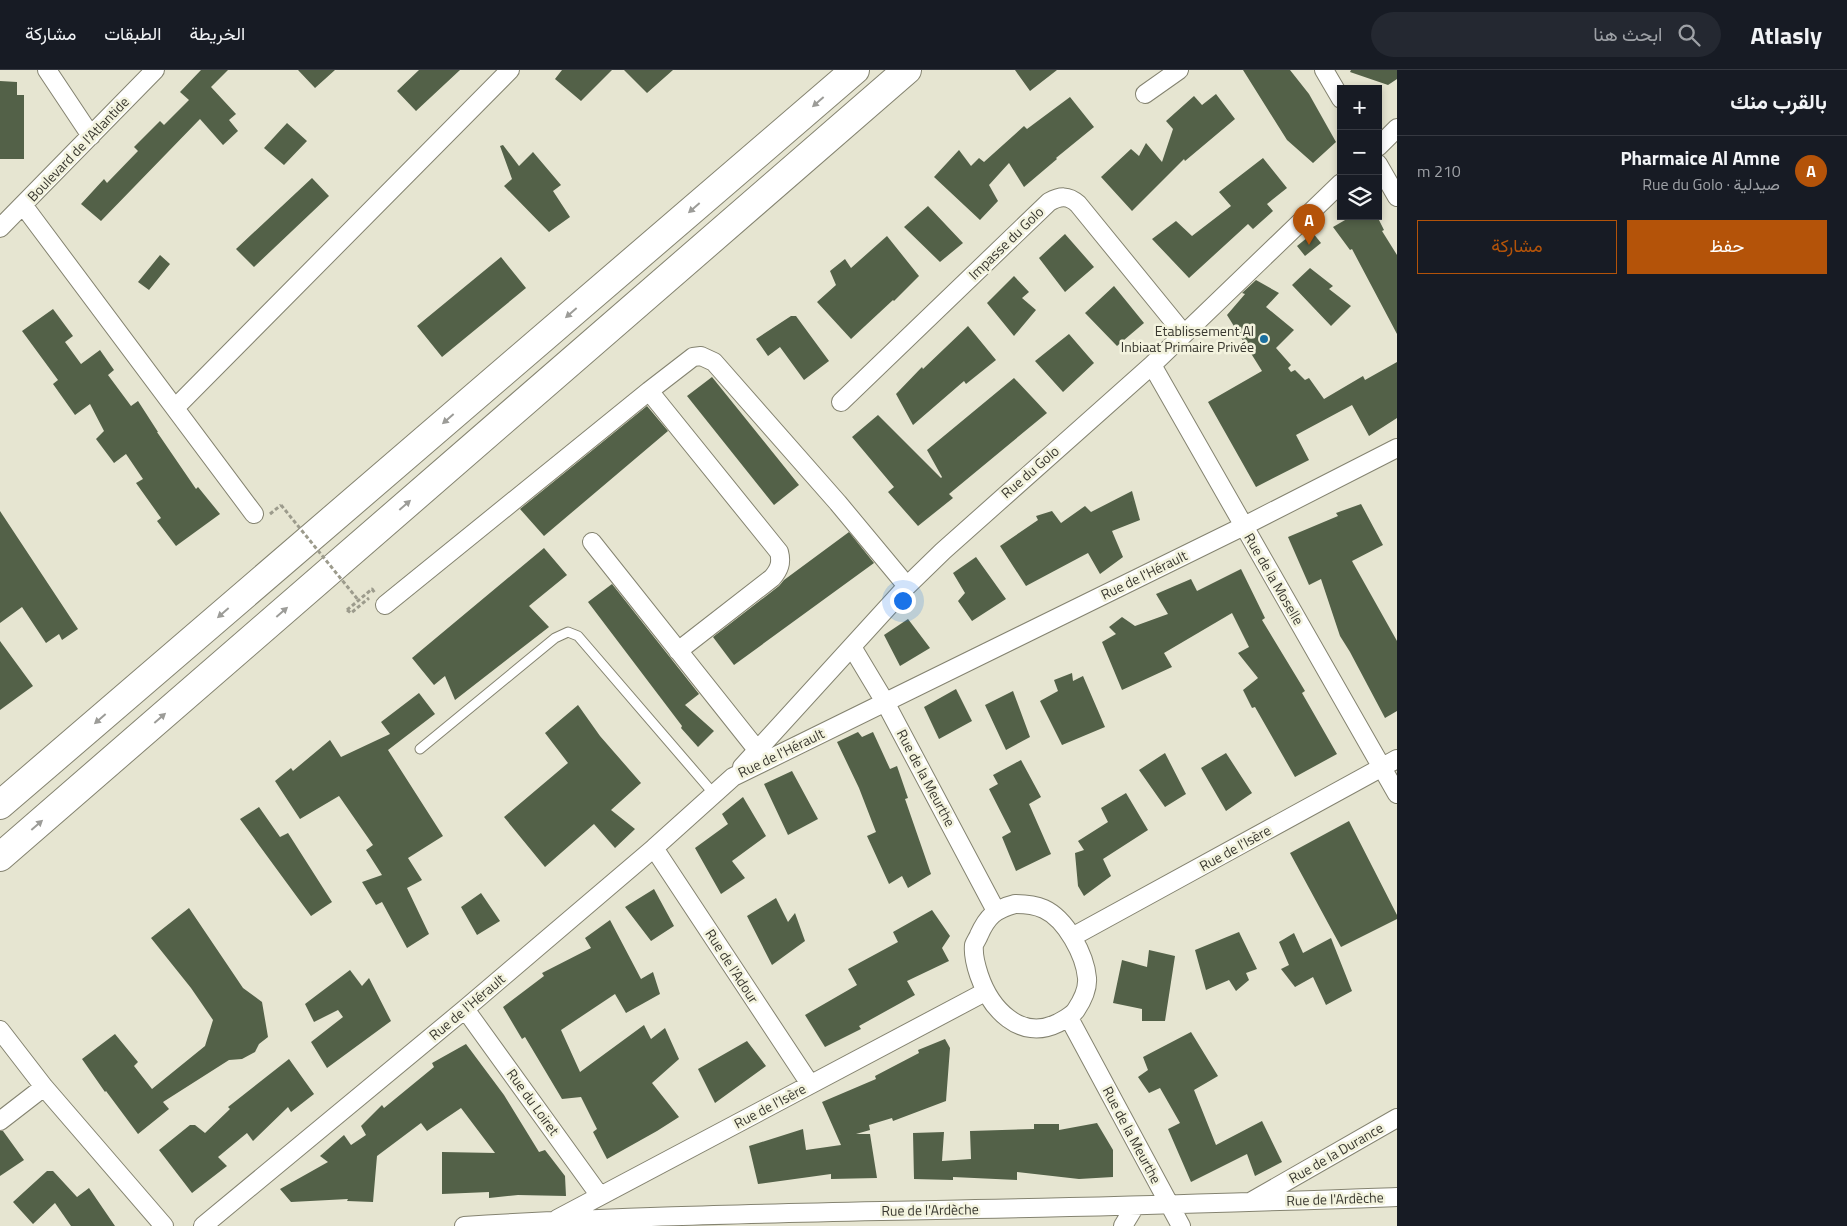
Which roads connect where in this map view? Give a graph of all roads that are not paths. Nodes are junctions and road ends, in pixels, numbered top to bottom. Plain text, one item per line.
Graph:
1 (47, 70) edge
2 (155, 70) edge
3 (510, 70) edge
4 (855, 70) edge
5 (907, 70) edge
6 (1179, 70) edge
7 (1324, 70) edge
8 (1337, 92) edge
9 (1146, 94) dead end
10 (1397, 128) edge
11 (91, 136) junction
12 (1382, 143) edge
13 (1382, 171) edge
14 (1337, 187) edge
15 (1397, 197) edge
16 (23, 205) junction
17 (0, 228) edge
18 (1184, 334) junction
19 (1152, 365) junction
20 (649, 392) junction
21 (841, 402) dead end
22 (175, 408) junction
23 (1397, 448) edge
24 (254, 514) dead end
25 (1244, 526) junction
26 (592, 542) dead end
27 (907, 586) junction
28 (380, 599) road end
29 (852, 646) junction
30 (678, 651) junction
31 (885, 702) junction
32 (420, 750) dead end
33 (758, 751) junction
34 (1389, 763) edge
35 (733, 776) junction
36 (714, 794) junction
37 (1397, 794) edge
38 (0, 805) edge
39 (654, 848) junction
40 (0, 856) edge
41 (996, 911) junction
42 (1072, 937) junction
43 (985, 992) junction
44 (465, 1008) junction
45 (1069, 1018) junction
46 (0, 1030) edge
47 (0, 1049) edge
48 (810, 1084) junction
49 (43, 1085) junction
50 (1397, 1118) edge
51 (0, 1121) edge
52 (600, 1196) junction
53 (1397, 1197) edge
54 (1249, 1203) junction
55 (1169, 1204) junction
56 (1134, 1206) junction
57 (819, 1219) edge
58 (557, 1223) edge
59 (164, 1226) edge
60 (203, 1226) edge
61 (464, 1226) edge
62 (1123, 1226) edge
63 (1181, 1226) edge

1 - 11 street
2 - 11 street, Boulevard de l'Atlantide
3 - 22 street
4 -> 38 highway
40 -> 5 highway
6 - 9 street
7 - 8 street
10 - 12 street
11 - 16 street, Boulevard de l'Atlantide
13 - 15 street
14 - 18 street, Rue du Golo
16 - 17 street, Boulevard de l'Atlantide
16 - 22 street
18 - 19 street, Rue du Golo
18 - 21 street, Impasse du Golo
19 - 25 street, Rue de la Moselle
19 - 27 street, Rue du Golo
20 - 27 street
20 - 28 street
20 - 30 street
22 - 24 street
23 - 25 street, Rue de l'Hérault
25 - 31 street, Rue de l'Hérault
25 - 34 street, Rue de la Moselle
26 - 30 street
27 - 29 street, Rue du Golo
29 - 31 street, Rue de la Meurthe
29 - 33 street, Rue du Golo
30 - 33 street
31 - 35 street, Rue de l'Hérault
31 - 41 street, Rue de la Meurthe
32 - 36 lane
33 - 35 street, Rue du Golo
34 - 37 street, Rue de la Moselle
34 - 42 street, Rue de l'Isère
35 - 36 street, Rue de l'Hérault
36 - 39 street, Rue de l'Hérault
39 - 44 street, Rue de l'Hérault
39 - 48 street, Rue de l'Adour
41 - 42 street
41 - 43 street
42 - 45 street
43 - 45 street
43 - 48 street, Rue de l'Isère
44 - 52 street, Rue du Loiret
44 - 60 street, Rue de l'Hérault
45 - 55 street, Rue de la Meurthe
46 - 49 street
47 - 49 street
48 - 52 street, Rue de l'Isère
49 - 51 street
49 - 59 street
50 - 54 street, Rue de la Durance
52 - 58 street, Rue de l'Isère
53 - 54 street, Rue de l'Ardèche
54 - 55 street, Rue de l'Ardèche
55 - 56 street, Rue de l'Ardèche
55 - 63 street, Rue de la Meurthe
56 - 57 street, Rue de l'Ardèche
56 - 62 street
57 - 58 street, Rue de l'Ardèche
58 - 61 street, Rue de l'Ardèche

